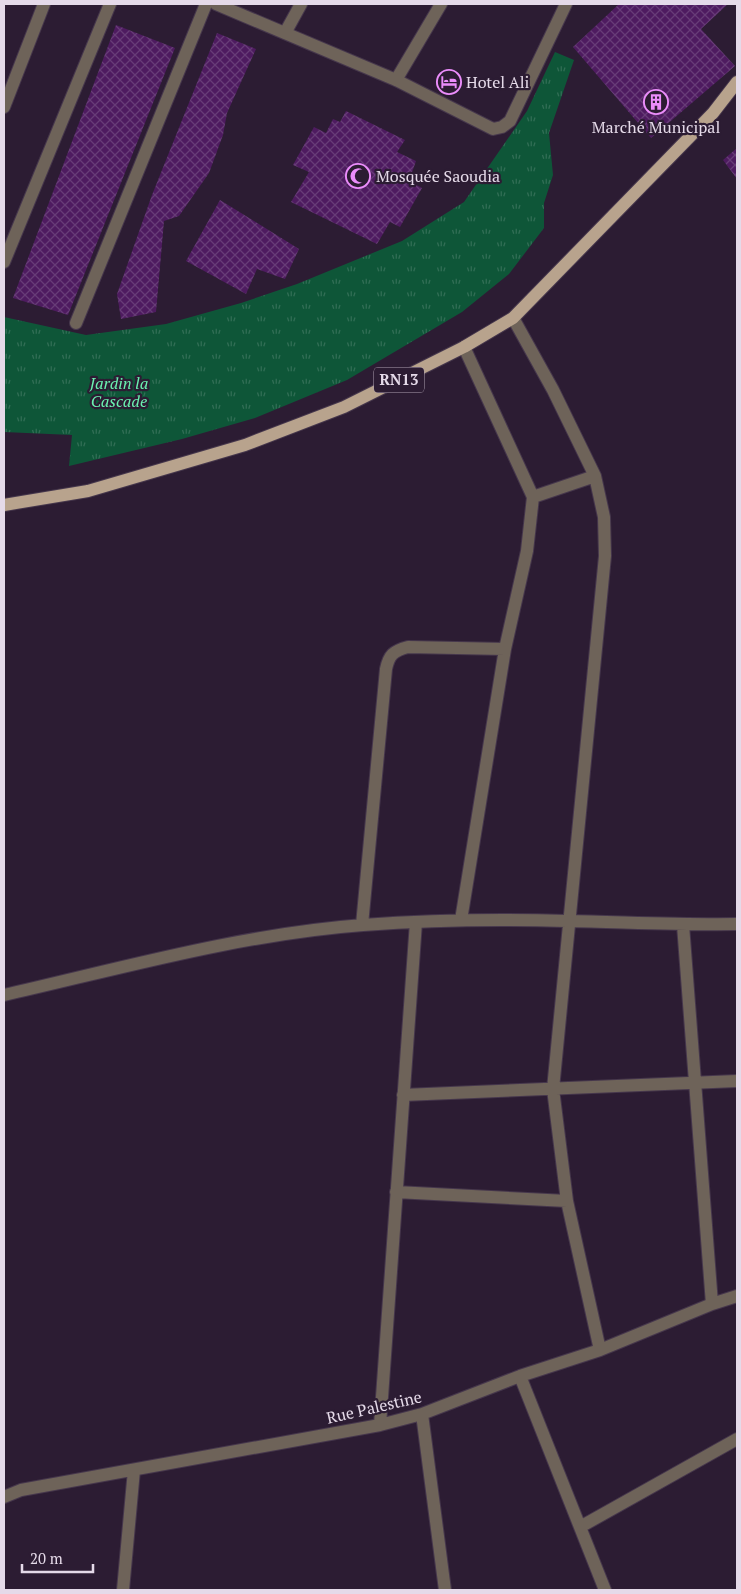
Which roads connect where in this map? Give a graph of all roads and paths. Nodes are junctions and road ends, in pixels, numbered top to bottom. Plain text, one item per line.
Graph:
1 (44, 4) edge
2 (110, 4) edge
3 (206, 4) edge
4 (216, 4) edge
5 (302, 4) edge
6 (442, 4) edge
7 (566, 4) edge
8 (285, 33) junction
9 (396, 80) junction
10 (737, 82) edge
11 (737, 98) edge
12 (4, 107) edge
13 (713, 113) junction
14 (4, 262) edge
15 (513, 318) junction
16 (76, 323) dead end
17 (464, 347) junction
18 (595, 476) junction
19 (533, 497) junction
20 (4, 505) edge
21 (505, 649) junction
22 (461, 920) junction
23 (568, 920) junction
24 (416, 922) junction
25 (737, 924) edge
26 (362, 925) junction
27 (682, 925) junction
28 (4, 996) edge
29 (737, 1080) edge
30 (695, 1082) junction
31 (553, 1089) junction
32 (403, 1095) junction
33 (396, 1192) junction
34 (567, 1201) junction
35 (737, 1296) edge
36 (712, 1304) junction
37 (600, 1350) junction
38 (520, 1376) junction
39 (422, 1414) junction
40 (380, 1425) junction
41 (737, 1440) edge
42 (134, 1470) junction
43 (4, 1496) edge
44 (580, 1528) junction
45 (123, 1590) edge
46 (444, 1590) edge
47 (605, 1590) edge

1 - 12 street
2 - 14 street
3 - 16 street
4 - 8 street
5 - 8 street
6 - 9 street
7 - 9 street
8 - 9 street
10 - 13 main road, RN13
11 - 13 main road, RN13
13 - 15 main road, RN13
15 - 17 main road, RN13
15 - 18 street
17 - 19 street
17 - 20 main road, RN13
18 - 19 street
18 - 23 street
19 - 21 street
21 - 22 street
21 - 26 street
22 - 23 street
22 - 24 street
23 - 27 street
23 - 31 street
24 - 26 street
24 - 32 street
25 - 27 street
26 - 28 street
27 - 30 street
29 - 30 street
30 - 31 street
30 - 36 street
31 - 32 street
31 - 34 street
32 - 33 street
33 - 34 street
33 - 40 street
34 - 37 street
35 - 36 street, Rue Palestine
36 - 37 street, Rue Palestine
37 - 38 street, Rue Palestine
38 - 39 street, Rue Palestine
38 - 44 street
39 - 40 street, Rue Palestine
39 - 46 street
40 - 42 street, Rue Palestine
41 - 44 street
42 - 43 street, Rue Palestine
42 - 45 street
44 - 47 street

